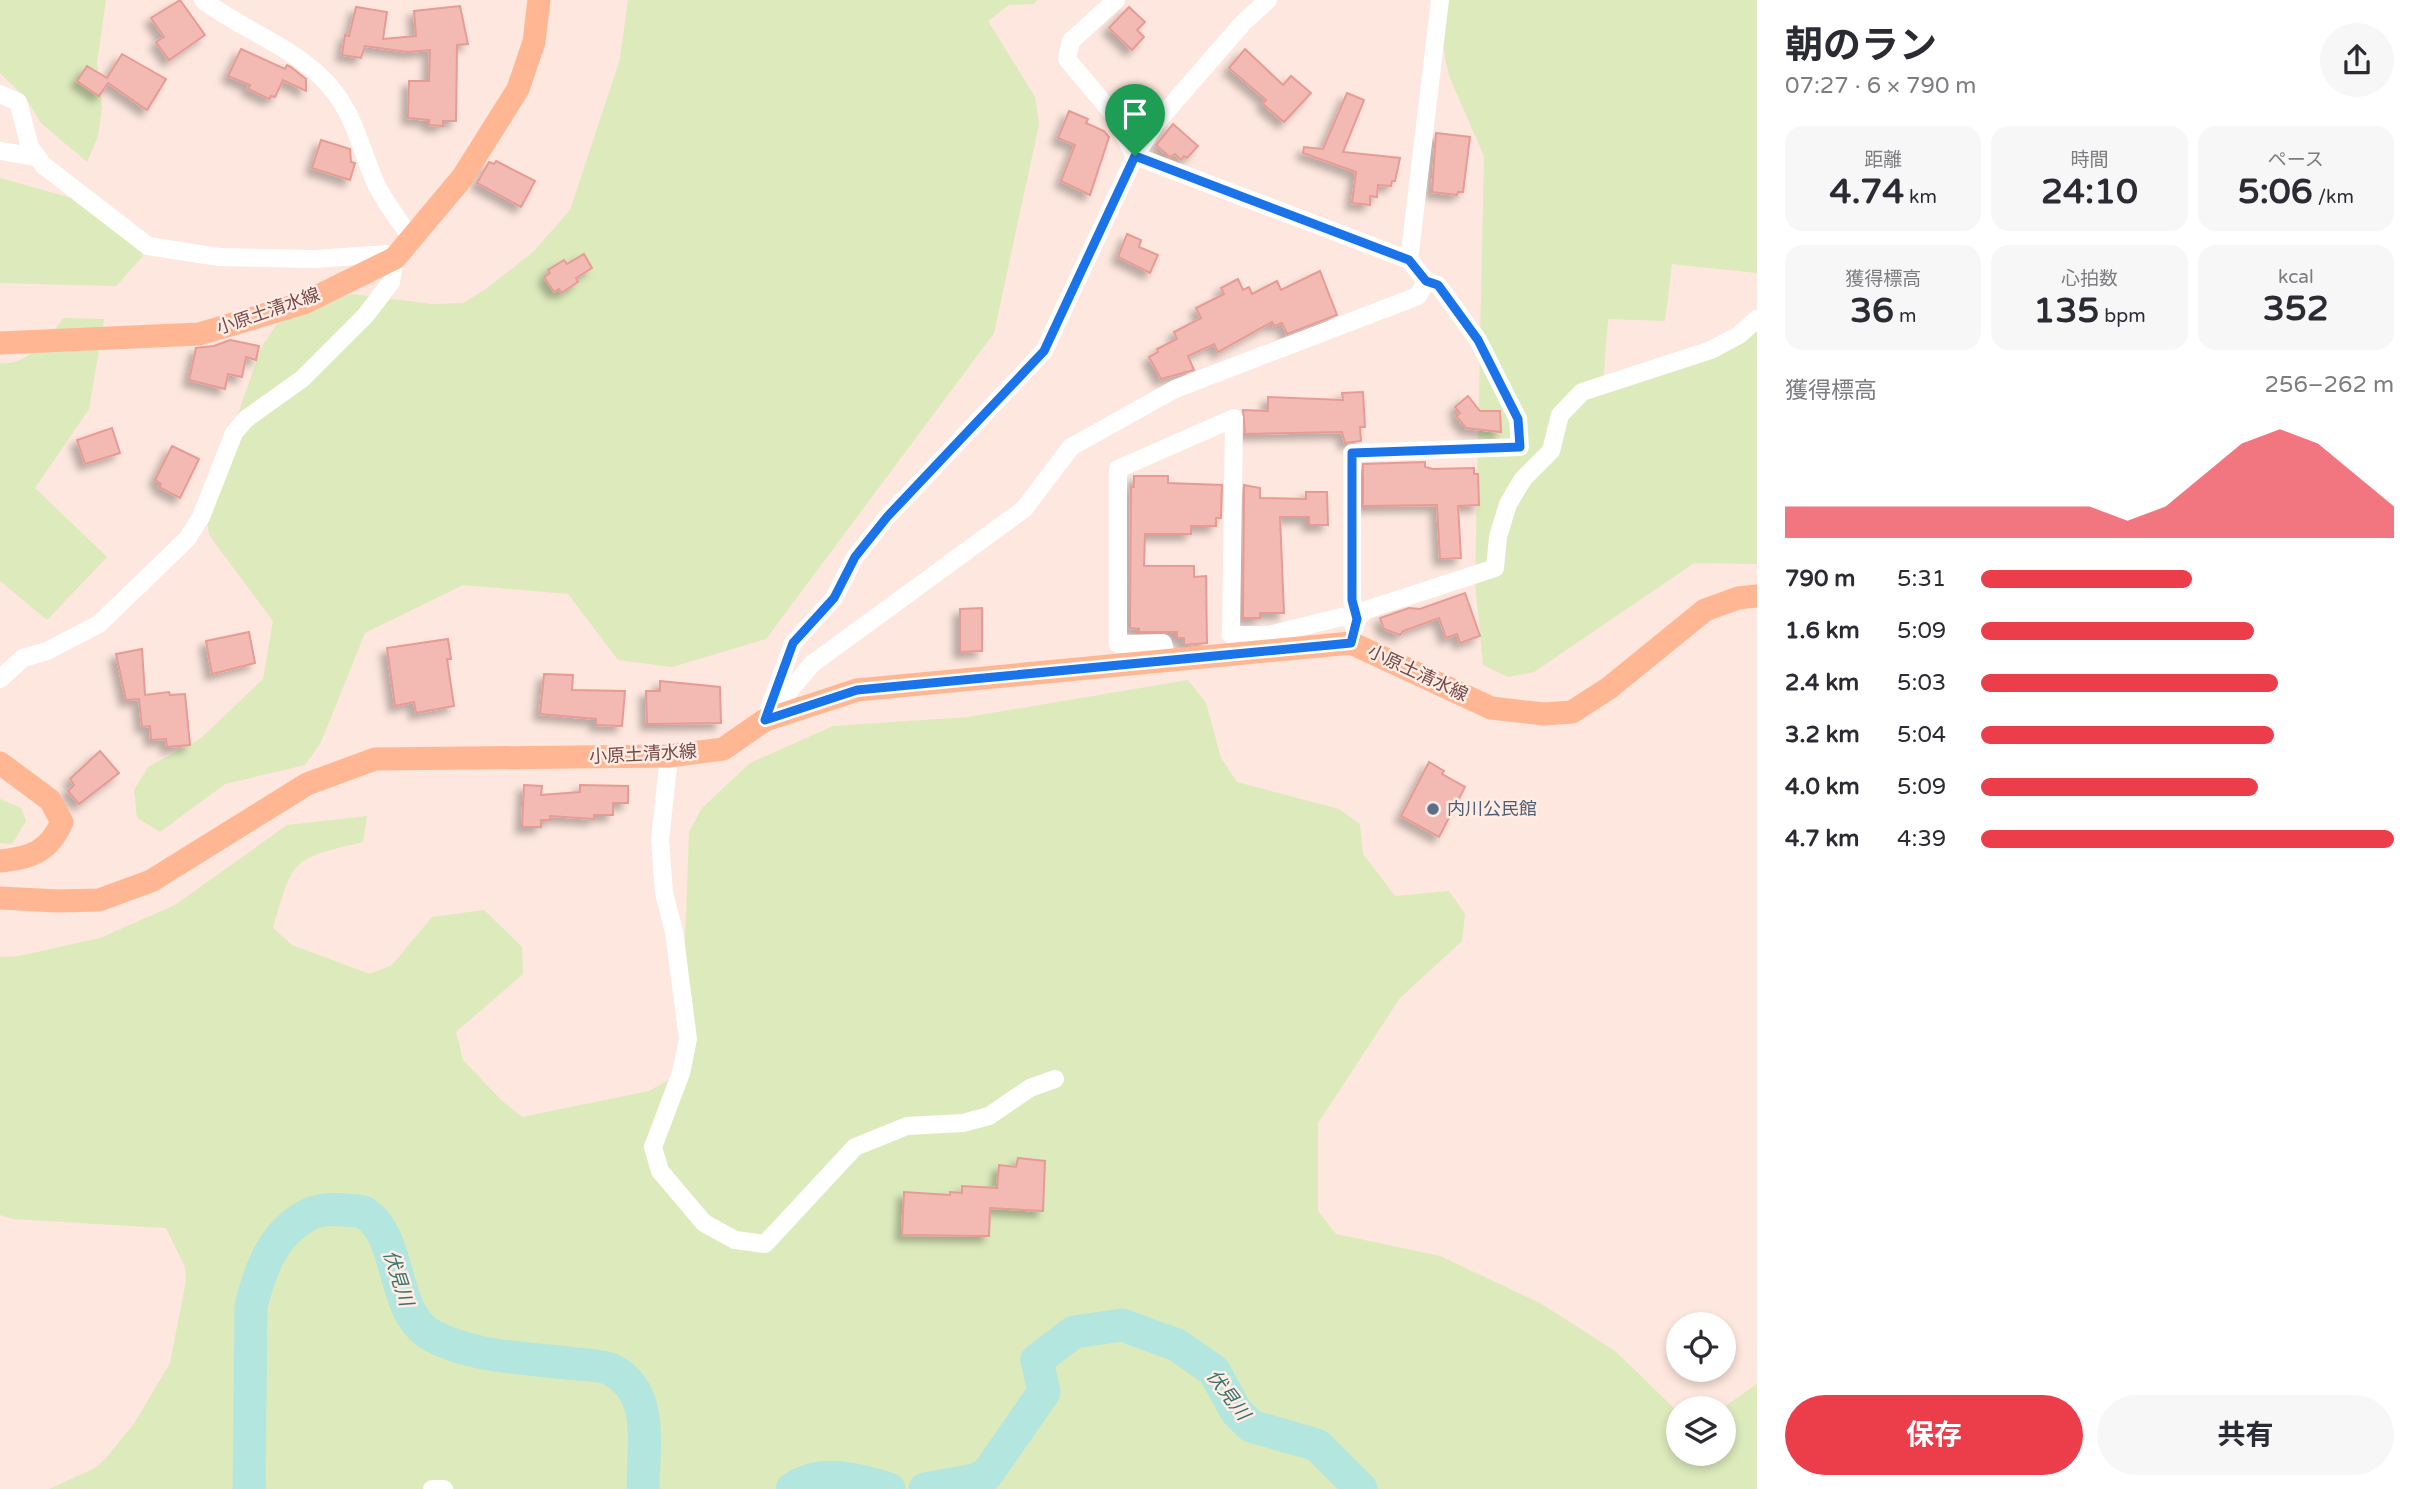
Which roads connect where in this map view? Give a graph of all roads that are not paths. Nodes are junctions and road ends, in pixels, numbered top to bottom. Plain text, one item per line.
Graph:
1 (203, 0) edge
2 (539, 0) edge
3 (1116, 0) edge
4 (1268, 0) edge
5 (1440, 0) edge
6 (0, 94) edge
7 (0, 151) edge
8 (1135, 156) junction
9 (37, 157) junction
10 (411, 238) junction
11 (395, 258) junction
12 (1409, 260) junction
13 (1426, 281) junction
14 (1757, 319) edge
15 (0, 343) edge
16 (1757, 596) edge
17 (1357, 619) junction
18 (1351, 643) junction
19 (1167, 660) junction
20 (0, 680) edge
21 (765, 720) junction
22 (669, 756) junction
23 (0, 763) edge
24 (0, 861) edge
25 (0, 898) edge
26 (1055, 1079) dead end
27 (432, 1489) edge
28 (444, 1489) edge

1 - 10 street
2 - 10 main road, 小原土清水線
3 - 8 street
4 - 8 street
5 - 12 street
6 - 9 street
7 - 9 street
8 - 12 street
8 - 21 street
9 - 11 street
10 - 11 main road, 小原土清水線
11 - 15 main road, 小原土清水線
11 - 20 street
12 - 13 street
13 - 17 street
13 - 21 street
14 - 17 street
16 - 18 main road, 小原土清水線
17 - 18 street
17 - 19 street
18 - 19 main road, 小原土清水線
19 - 21 main road, 小原土清水線
21 - 22 main road, 小原土清水線
22 - 25 main road, 小原土清水線
22 - 26 street
23 - 24 main road
27 - 28 street

